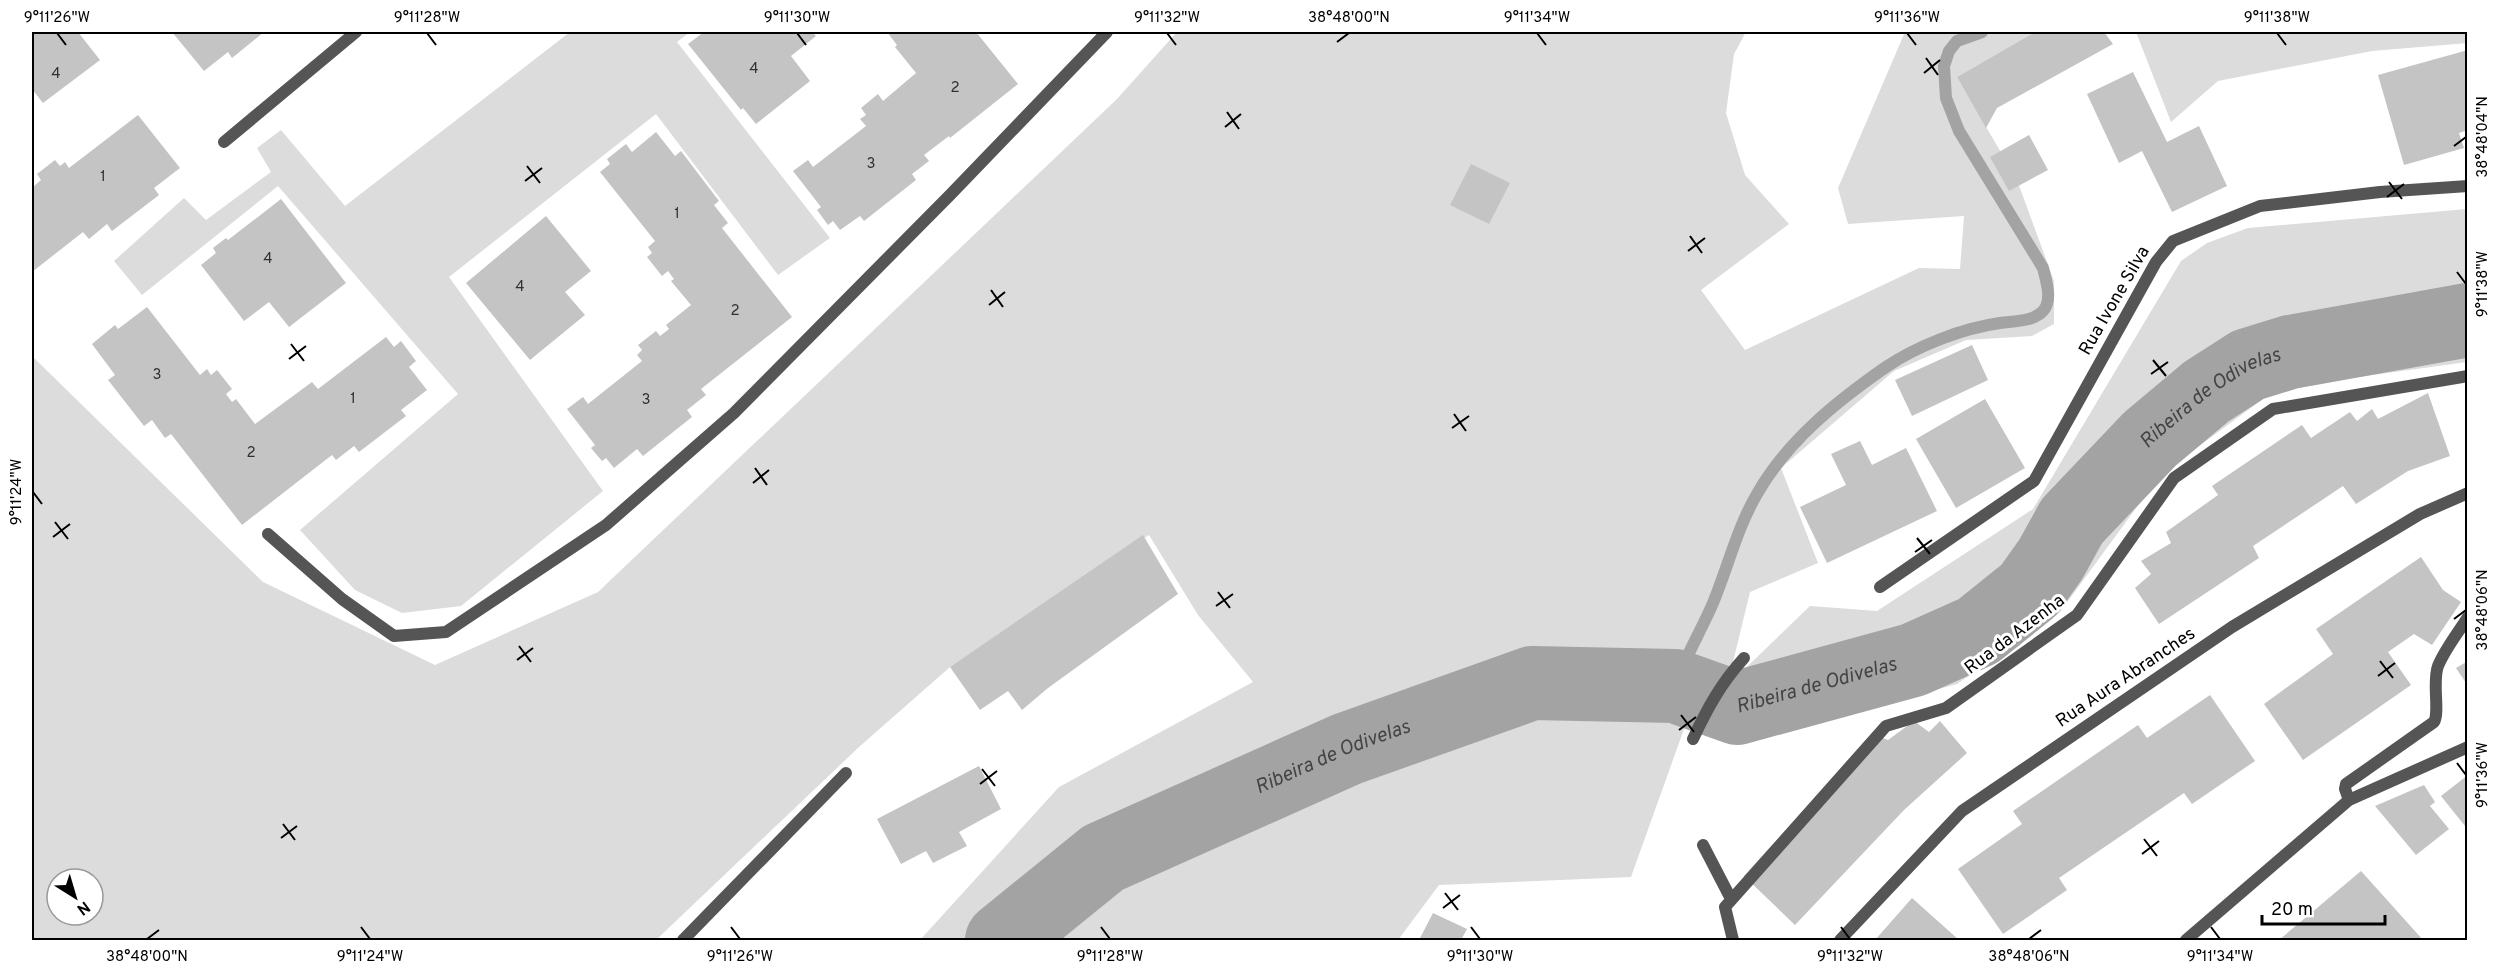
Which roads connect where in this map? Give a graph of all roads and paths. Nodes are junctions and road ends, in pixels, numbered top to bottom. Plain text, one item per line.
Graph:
1 (356, 32) edge
2 (1107, 32) edge
3 (224, 142) dead end
4 (2468, 186) edge
5 (2468, 376) edge
6 (2468, 493) edge
7 (268, 534) dead end
8 (1880, 586) dead end
9 (2468, 617) edge
10 (1744, 658) dead end
11 (1693, 739) dead end
12 (2468, 747) edge
13 (846, 773) dead end
14 (2349, 800) junction
15 (1704, 845) dead end
16 (1731, 899) junction
17 (683, 940) edge
18 (1733, 940) edge
19 (1840, 940) edge
20 (2186, 940) edge

1 - 3 street
2 - 7 street
4 - 8 street, Rua Ivone Silva
5 - 16 street, Rua da Azenha
6 - 19 street, Rua Aura Abranches
9 - 14 street
10 - 11 street
12 - 14 street
13 - 17 street
14 - 20 street
15 - 16 street
16 - 18 street

